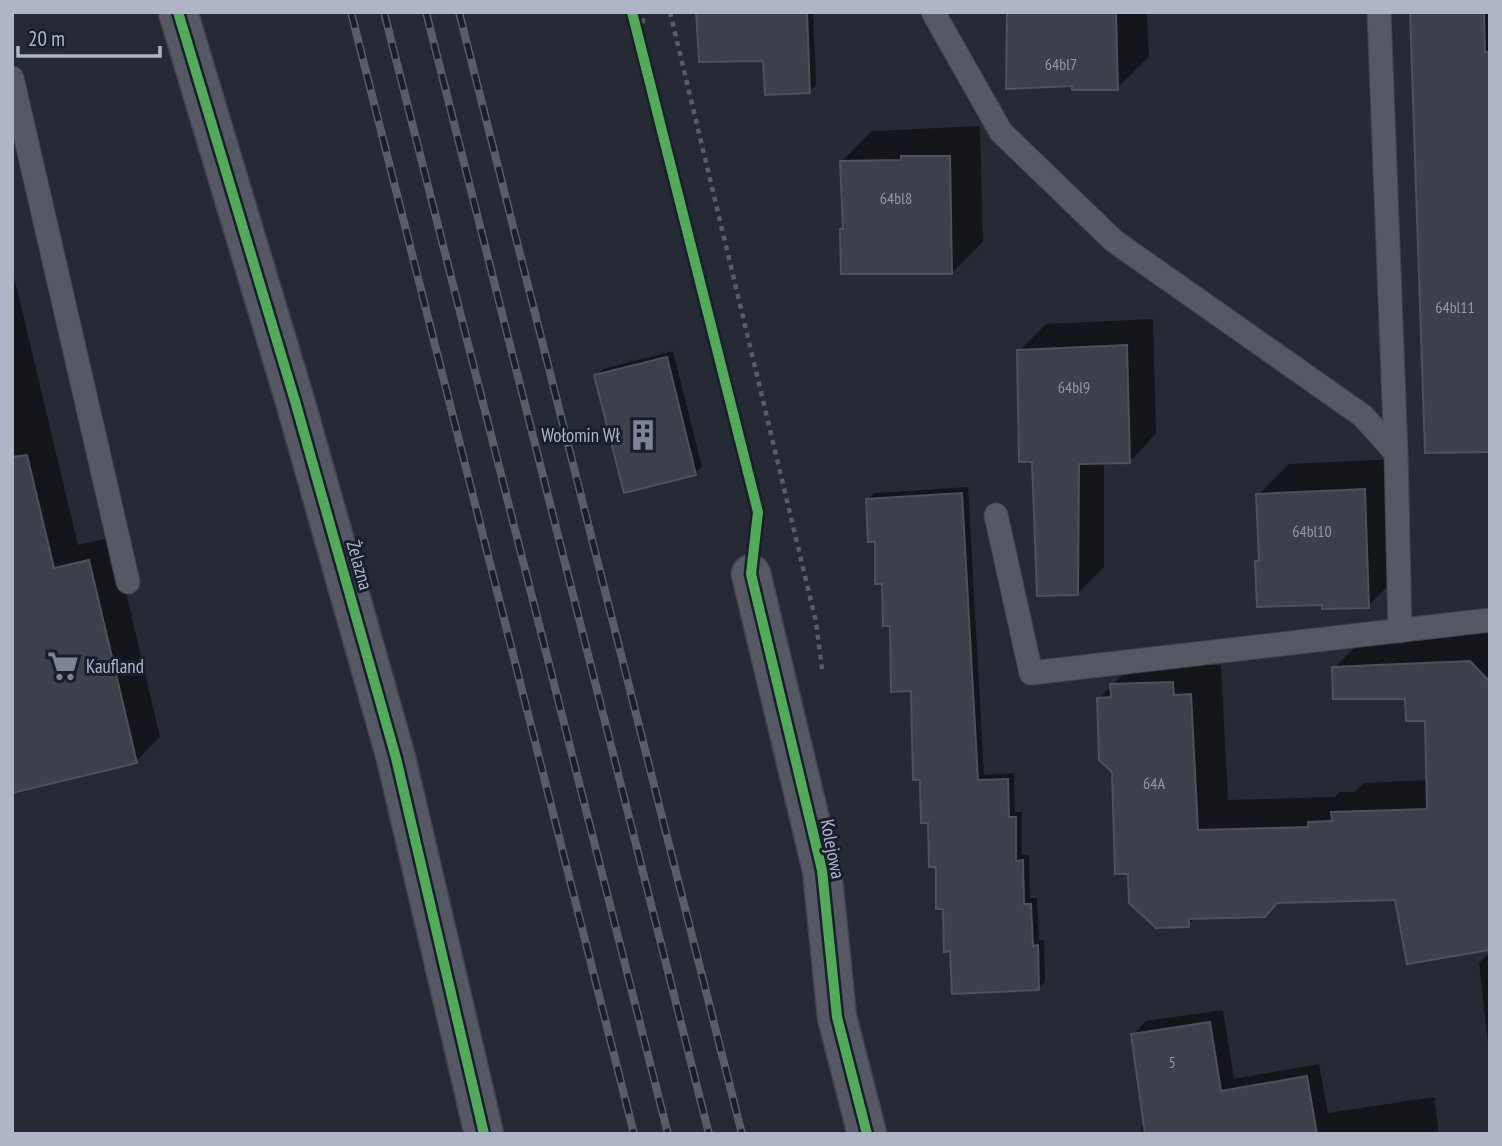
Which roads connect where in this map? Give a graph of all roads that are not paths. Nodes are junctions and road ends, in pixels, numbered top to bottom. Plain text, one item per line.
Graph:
1 (178, 12) edge
2 (933, 12) edge
3 (1380, 12) edge
4 (12, 79) edge
5 (1396, 453) junction
6 (996, 515) dead end
7 (751, 574) dead end
8 (128, 582) dead end
9 (1490, 620) edge
10 (1400, 631) junction
11 (484, 1134) edge
12 (867, 1134) edge

1 - 11 street, Żelazna
2 - 5 lane
3 - 5 lane
4 - 8 lane
5 - 10 lane
6 - 10 lane
7 - 12 street, Kolejowa
9 - 10 lane

